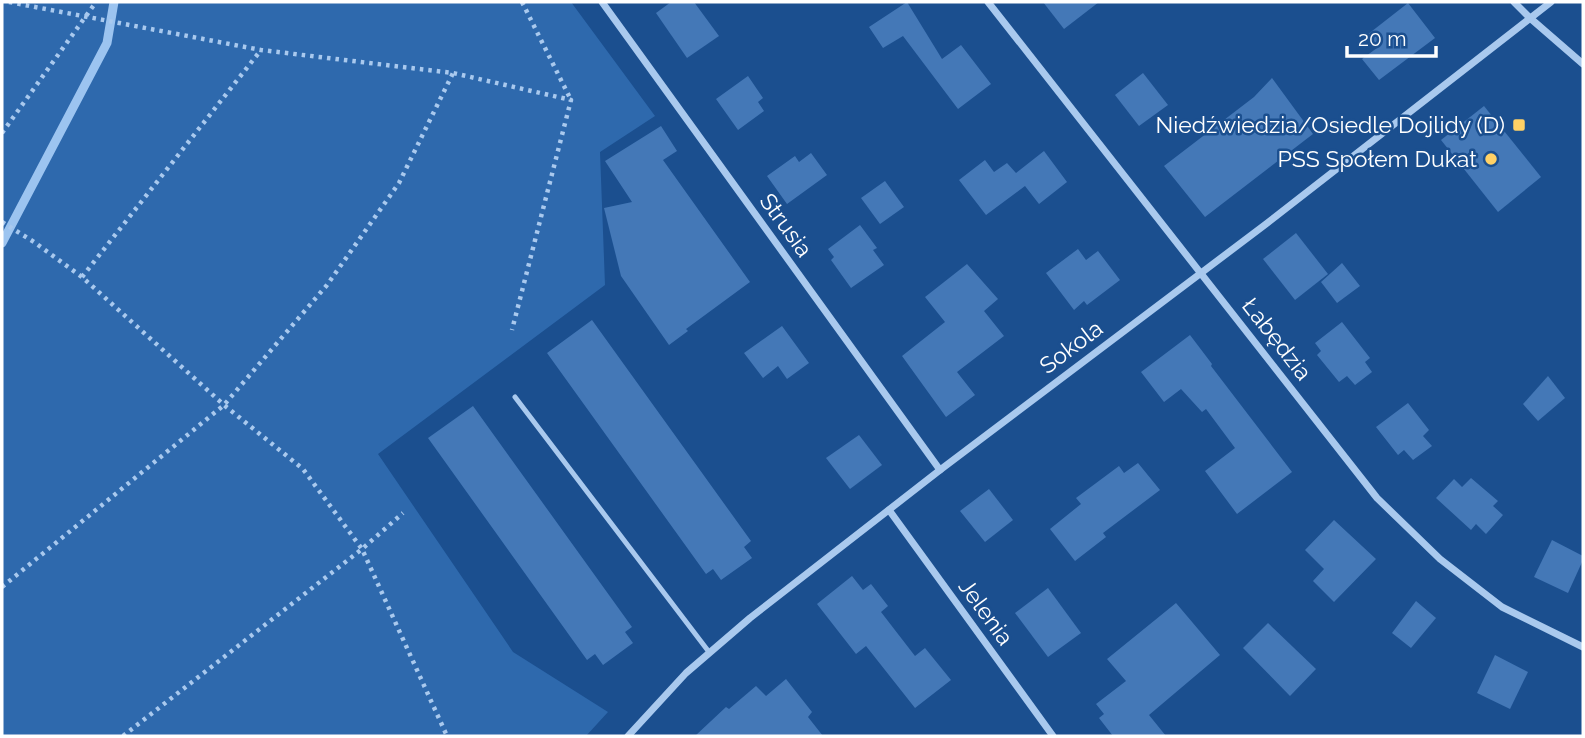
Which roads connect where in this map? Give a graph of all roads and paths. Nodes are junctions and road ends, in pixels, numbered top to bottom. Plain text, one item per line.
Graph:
1 (9, 2) edge
2 (96, 2) edge
3 (522, 2) edge
4 (602, 2) edge
5 (988, 2) edge
6 (1514, 2) edge
7 (1551, 2) edge
8 (86, 16) junction
9 (1530, 18) junction
10 (261, 51) junction
11 (1583, 64) edge
12 (453, 73) junction
13 (571, 100) junction
14 (2, 133) edge
15 (2, 222) edge
16 (1201, 273) junction
17 (82, 277) junction
18 (512, 330) dead end
19 (515, 397) dead end
20 (224, 405) junction
21 (940, 470) junction
22 (889, 510) junction
23 (403, 513) dead end
24 (362, 549) junction
25 (2, 587) edge
26 (1583, 647) edge
27 (709, 652) junction
28 (123, 736) edge
29 (447, 736) edge
30 (628, 736) edge
31 (1053, 736) edge

1 - 8 path
2 - 8 path
3 - 13 path
4 - 21 street, Strusia
5 - 16 street, Łabędzia
6 - 9 street
7 - 9 street, Sokola
8 - 10 path
8 - 14 path
9 - 11 street
9 - 16 street, Sokola
10 - 12 path
10 - 17 path
12 - 13 path
12 - 20 path
13 - 18 path
15 - 17 path
16 - 21 street, Sokola
16 - 26 street, Łabędzia
17 - 20 path
19 - 27 lane
20 - 24 path
20 - 25 path
21 - 22 street, Sokola
22 - 27 street, Sokola
22 - 31 street, Jelenia
23 - 24 path
24 - 28 path
24 - 29 path
27 - 30 street, Sokola

